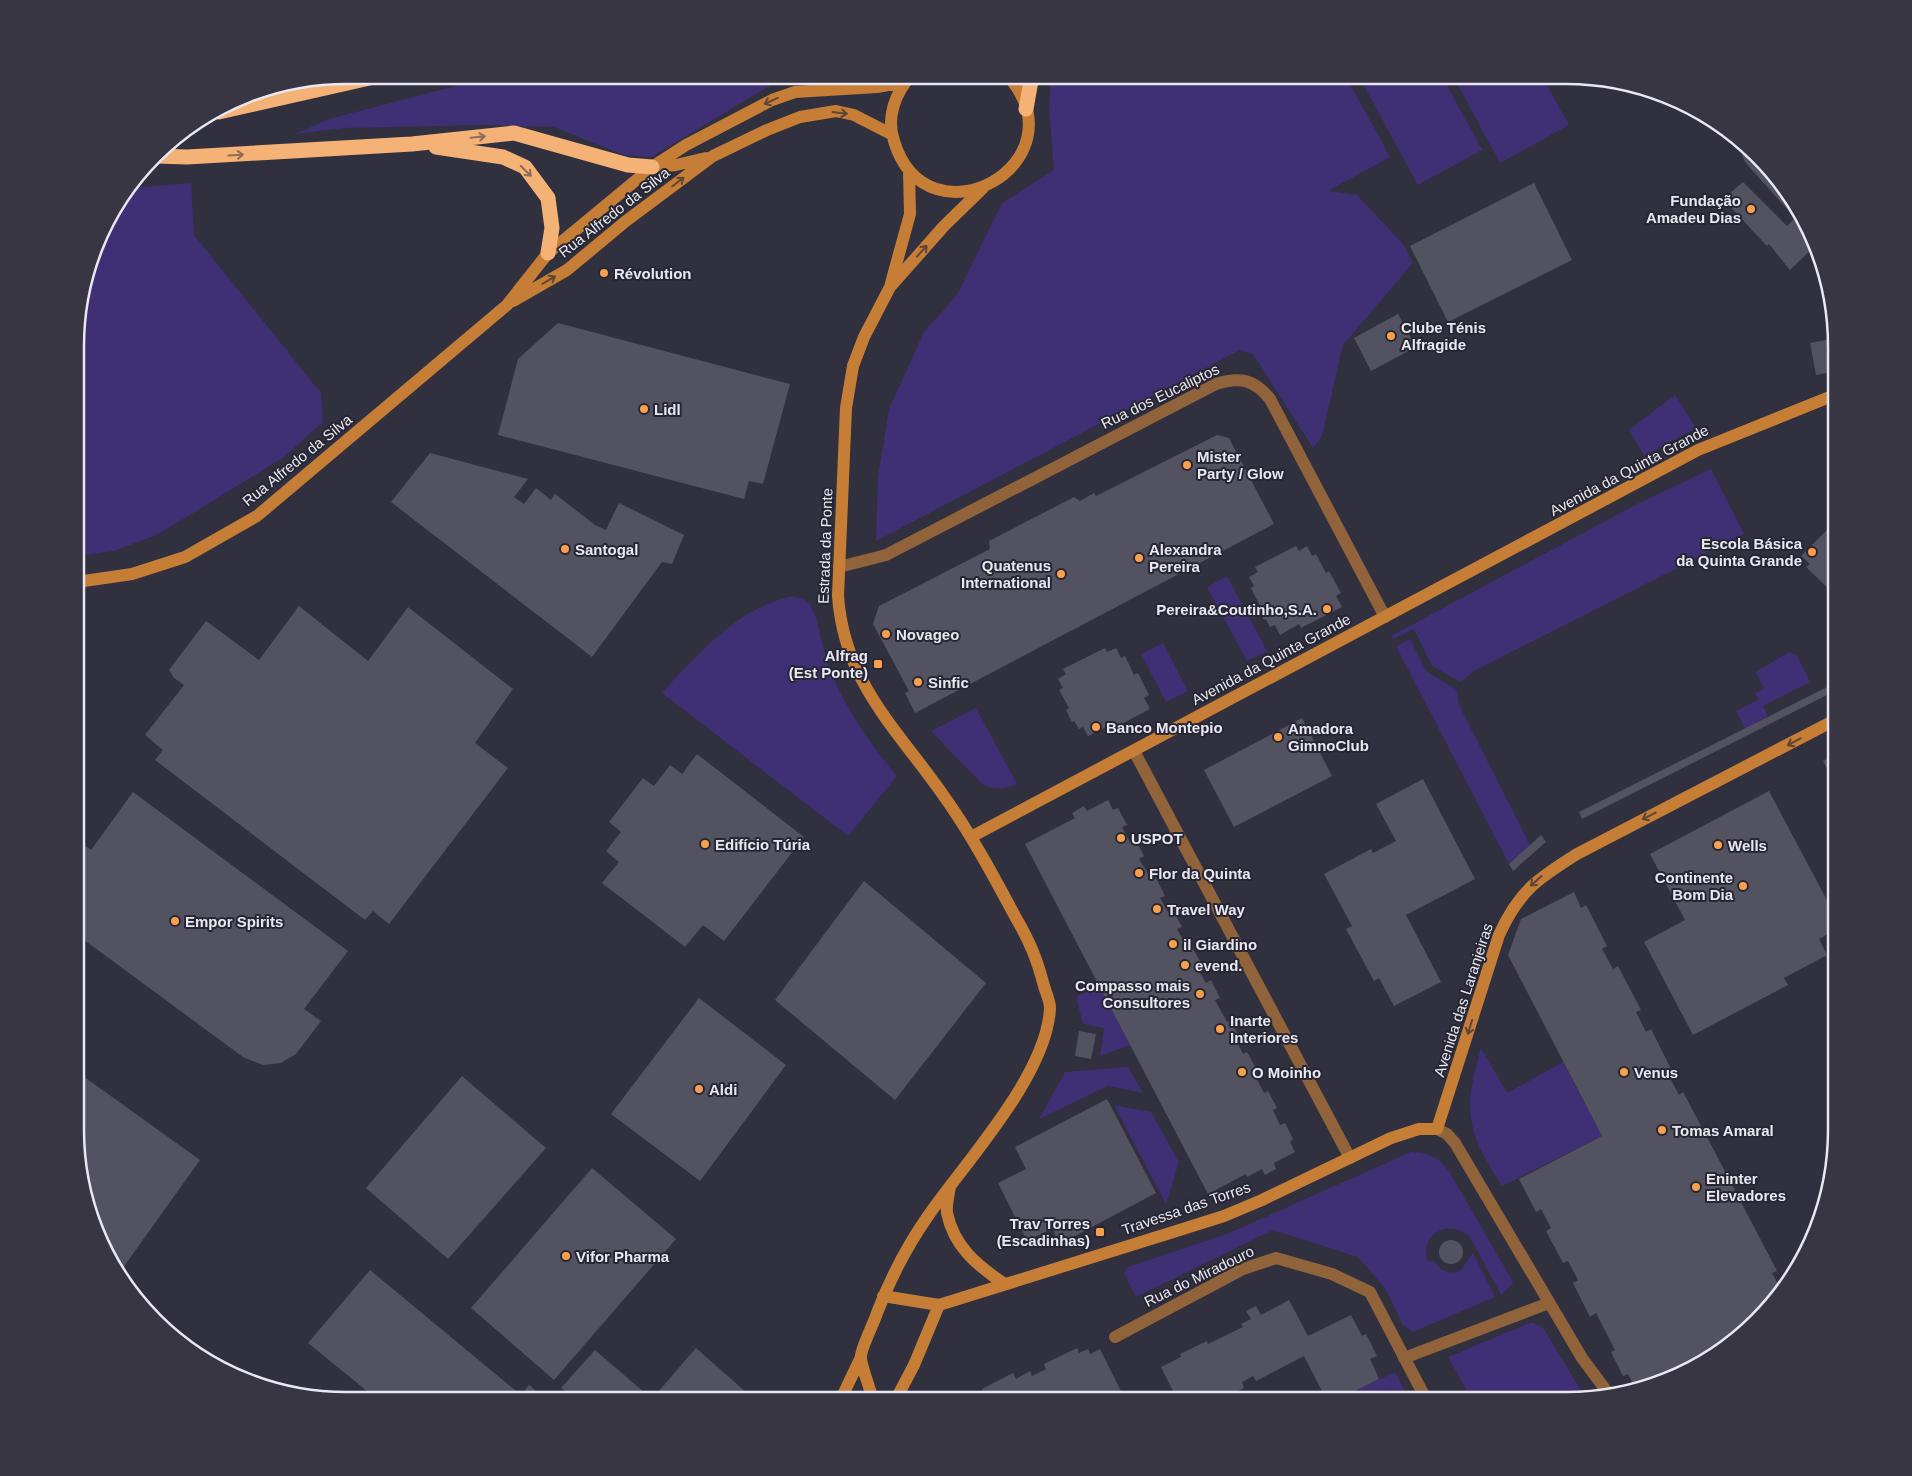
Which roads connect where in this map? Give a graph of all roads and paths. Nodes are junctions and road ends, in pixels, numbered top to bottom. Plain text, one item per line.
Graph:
1 (344, 84) edge
2 (889, 84) edge
3 (905, 84) edge
4 (1014, 84) edge
5 (1030, 84) edge
6 (236, 108) edge
7 (1026, 109) junction
8 (891, 134) junction
9 (412, 144) junction
10 (713, 156) junction
11 (164, 157) edge
12 (652, 167) junction
13 (909, 170) junction
14 (983, 188) junction
15 (548, 253) junction
16 (890, 287) junction
17 (507, 305) junction
18 (1828, 398) edge
19 (840, 567) junction
20 (84, 581) edge
21 (1385, 617) junction
22 (1828, 724) edge
23 (1134, 751) junction
24 (972, 837) junction
25 (1437, 1129) junction
26 (1350, 1158) junction
27 (950, 1186) junction
28 (1003, 1283) junction
29 (883, 1296) junction
30 (1549, 1303) junction
31 (939, 1304) junction
32 (1115, 1337) dead end
33 (861, 1356) junction
34 (1404, 1358) junction
35 (1605, 1389) edge
36 (844, 1392) edge
37 (871, 1392) edge
38 (900, 1392) edge
39 (1422, 1392) edge

1 - 6 highway
2 -> 12 street, Rua Alfredo da Silva
3 - 8 street
4 - 7 street
5 - 7 highway
7 - 14 street
10 -> 8 street, Rua Alfredo da Silva
8 - 13 street
11 -> 9 highway
9 -> 12 highway
9 -> 15 highway
10 - 12 street, Rua Alfredo da Silva
17 -> 10 street, Rua Alfredo da Silva
12 - 15 street, Rua Alfredo da Silva
13 - 14 street
13 - 16 street, Estrada da Ponte
16 -> 14 street, Estrada da Ponte
15 - 17 street, Rua Alfredo da Silva
16 - 19 street, Estrada da Ponte
17 - 20 street, Rua Alfredo da Silva
18 - 21 street, Avenida da Quinta Grande
19 - 21 street, Rua dos Eucaliptos
19 - 24 street, Estrada da Ponte
21 - 23 street, Avenida da Quinta Grande
22 -> 25 street, Avenida das Laranjeiras
23 - 24 street, Avenida da Quinta Grande
23 - 26 street
24 - 27 street
25 - 26 street, Travessa das Torres
25 - 30 street
26 - 28 street, Travessa das Torres
27 - 28 street
27 - 29 street
28 - 31 street, Travessa das Torres
29 - 31 street, Travessa das Torres
29 - 33 street
30 - 34 street
30 - 35 street
31 - 38 street
32 - 34 street, Rua do Miradouro
33 - 36 street
33 - 37 street
34 - 39 street, Rua do Miradouro

